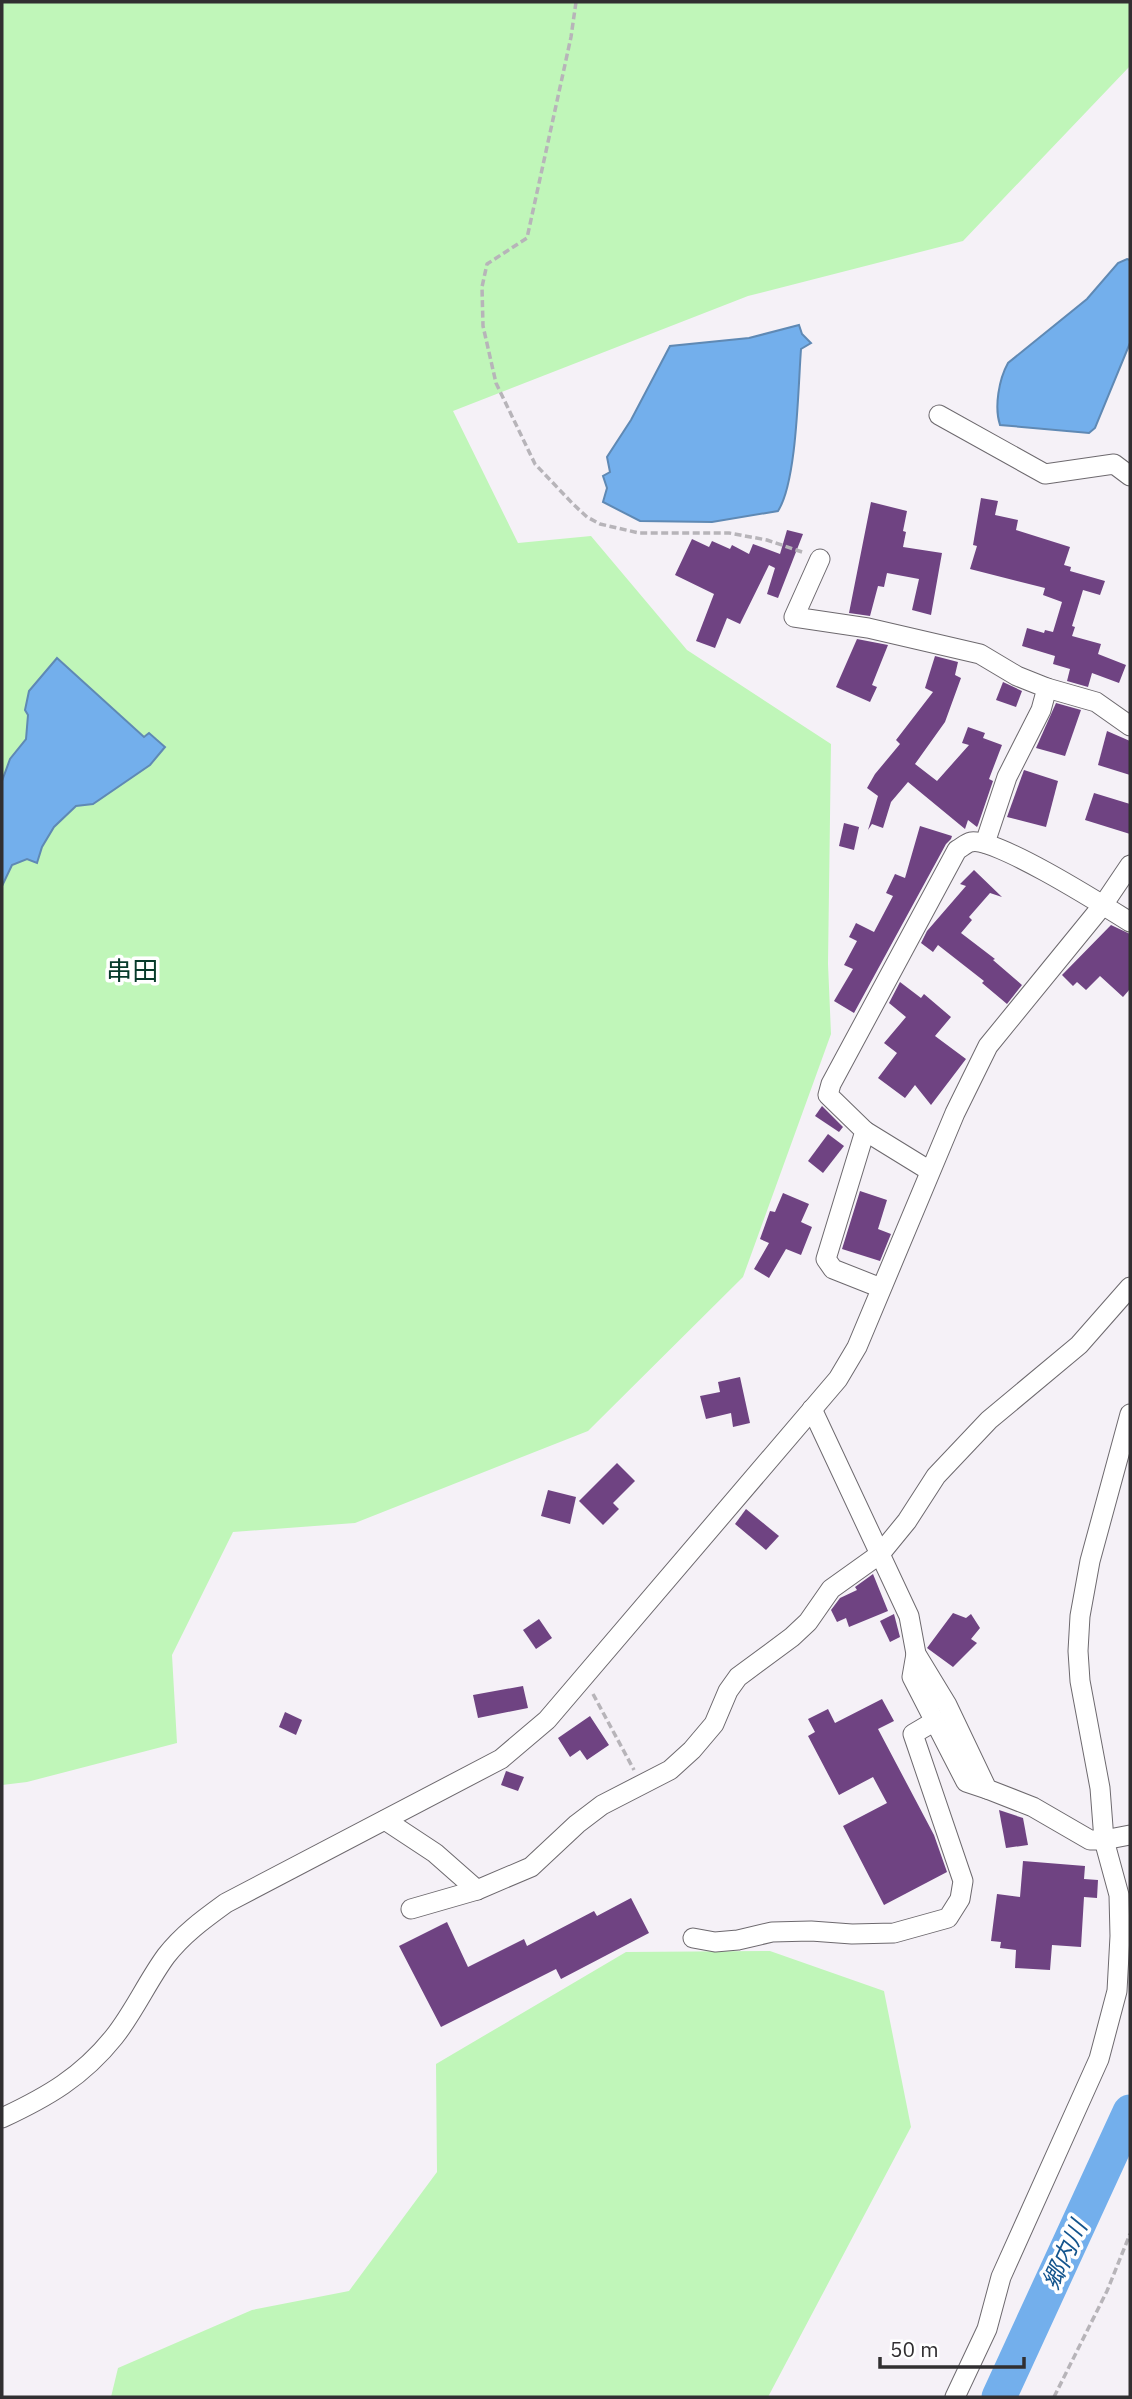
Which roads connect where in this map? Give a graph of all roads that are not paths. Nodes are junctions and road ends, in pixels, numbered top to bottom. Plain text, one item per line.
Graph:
1 (939, 415) dead end
2 (1130, 476) edge
3 (820, 559) road end
4 (1047, 688) junction
5 (1130, 726) edge
6 (985, 843) junction
7 (1130, 865) edge
8 (1103, 905) junction
9 (1130, 922) edge
10 (865, 1131) junction
11 (930, 1171) junction
12 (1130, 1287) edge
13 (881, 1288) junction
14 (812, 1409) junction
15 (1130, 1414) edge
16 (880, 1553) junction
17 (916, 1654) junction
18 (935, 1721) junction
19 (987, 1790) junction
20 (385, 1819) junction
21 (1116, 1838) edge
22 (477, 1890) junction
23 (411, 1909) dead end
24 (693, 1938) dead end
25 (2, 2118) edge
26 (955, 2397) edge

1 - 2 street
3 - 4 street
4 - 5 street
4 - 6 street
6 - 8 street
6 - 10 street
7 - 8 street
8 - 9 street
8 - 11 street
10 - 11 street
10 - 13 street
11 - 13 street
12 - 16 street
13 - 14 street
14 - 16 street
14 - 20 street
15 - 21 street
16 - 17 street
16 - 22 street
17 - 18 street
17 - 19 street
18 - 19 street
18 - 24 street
19 - 21 street
20 - 22 street
20 - 25 street
21 - 26 street
22 - 23 street

